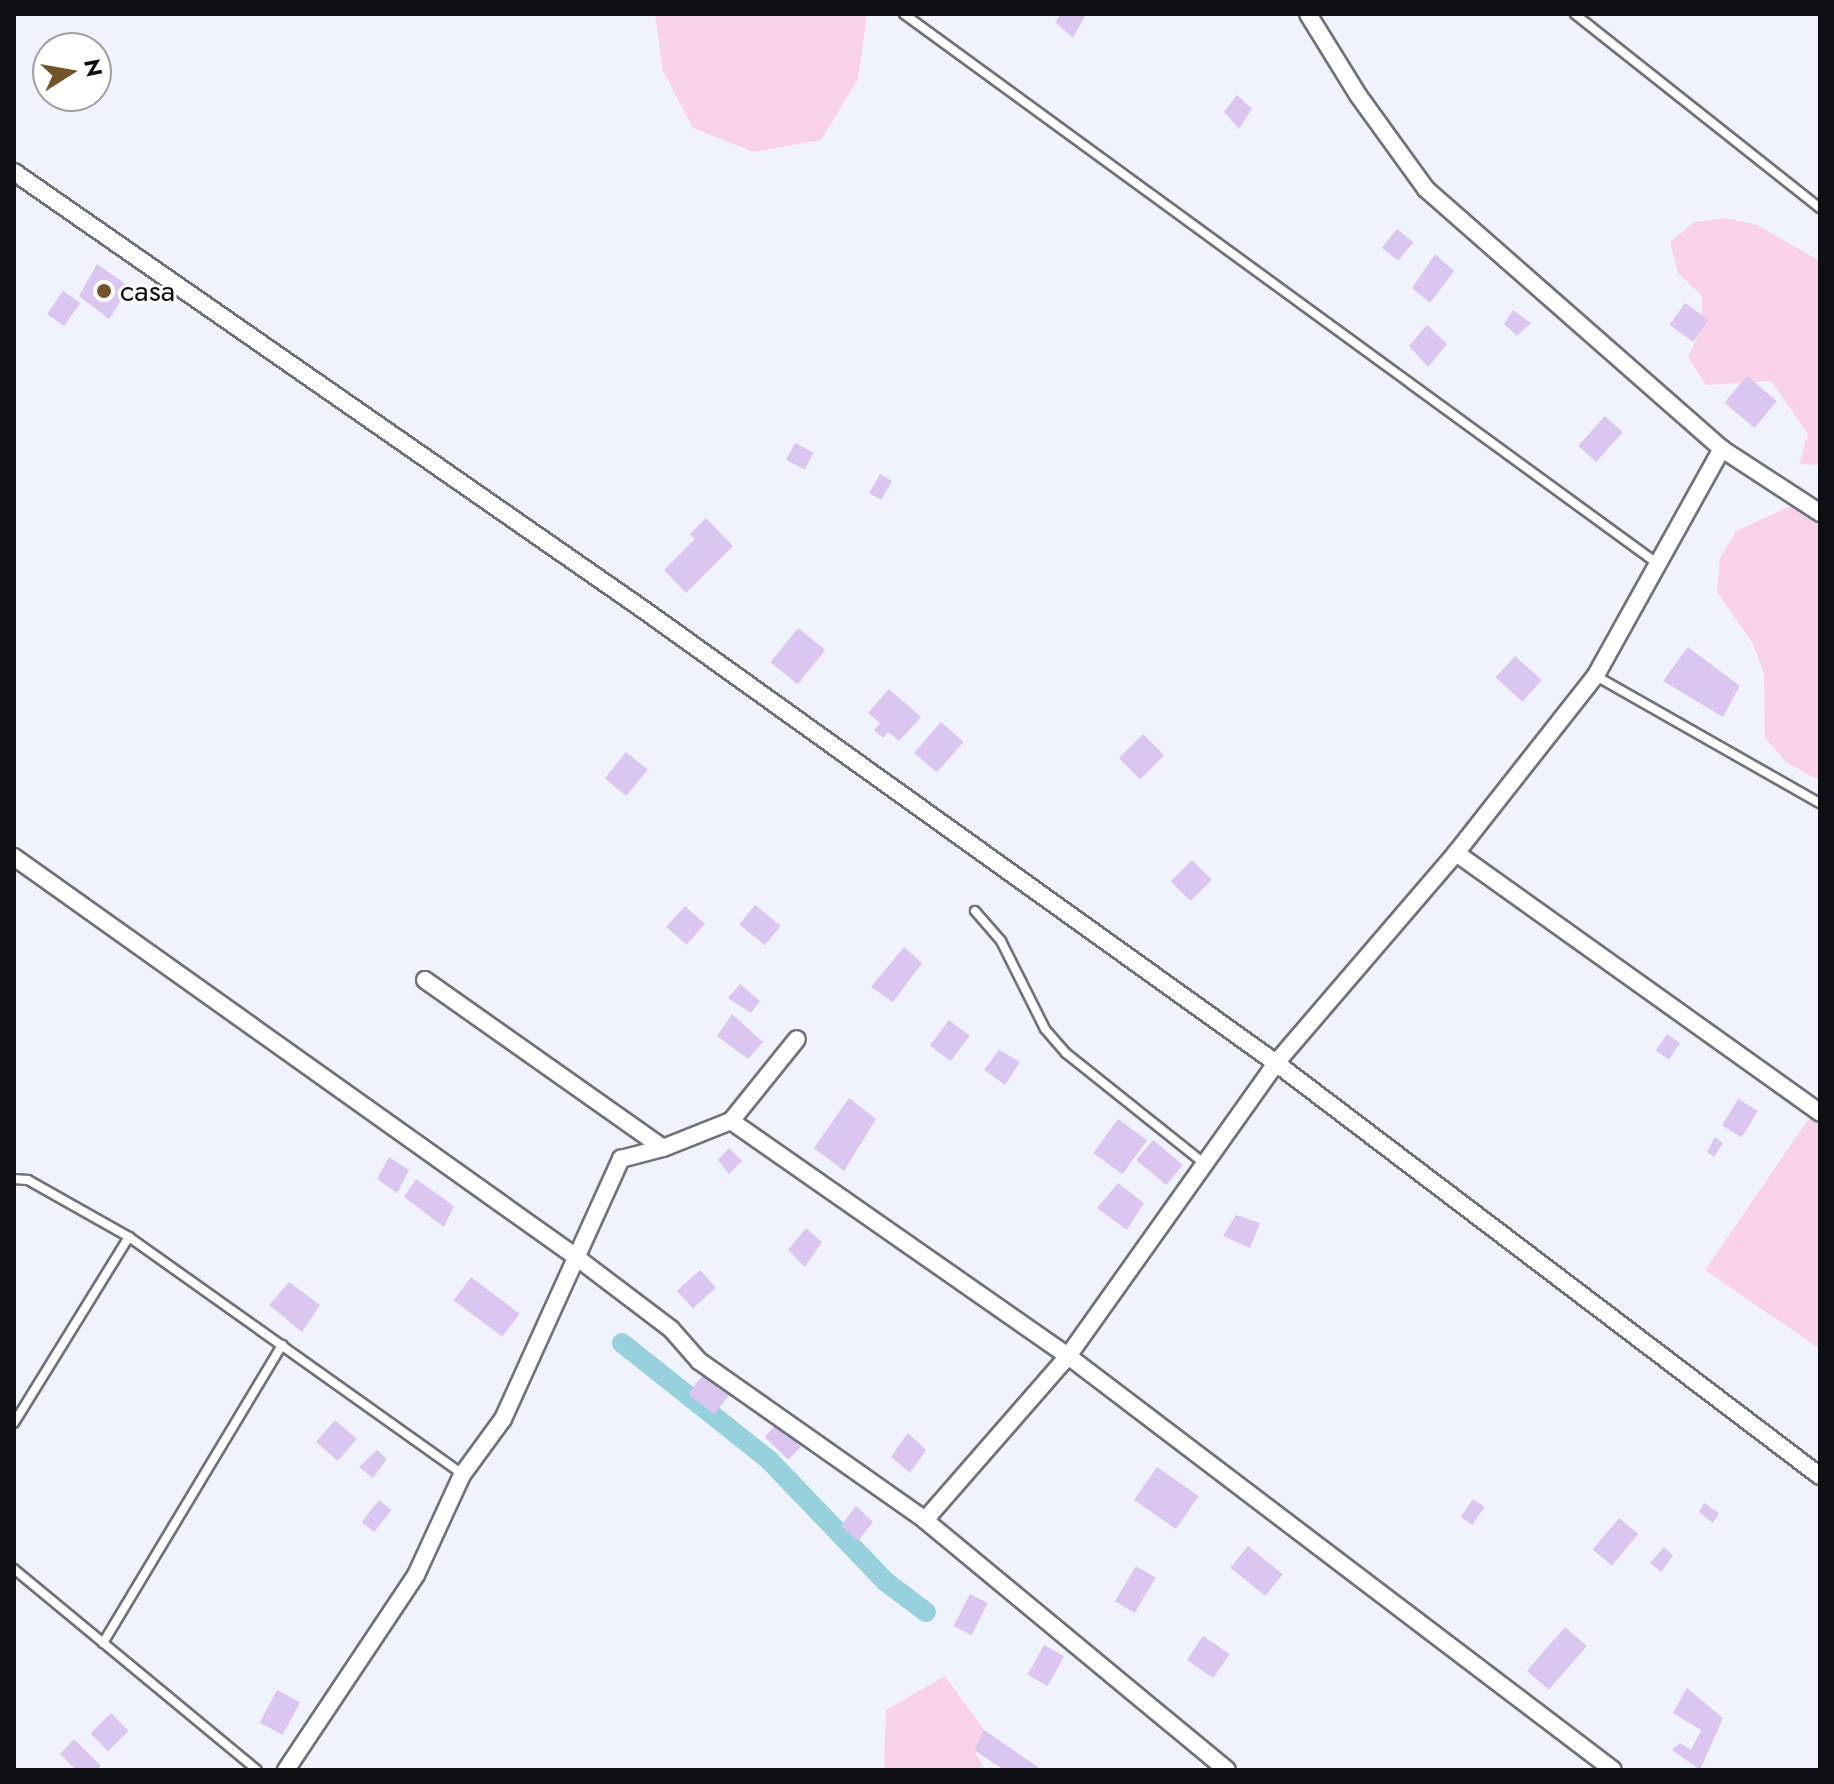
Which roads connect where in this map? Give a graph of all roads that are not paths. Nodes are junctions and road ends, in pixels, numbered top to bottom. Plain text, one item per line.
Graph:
1 (904, 14) edge
2 (1308, 14) edge
3 (1575, 14) edge
4 (14, 172) edge
5 (1820, 208) edge
6 (1722, 449) junction
7 (1820, 513) edge
8 (1658, 564) junction
9 (1596, 675) junction
10 (1820, 803) edge
11 (1456, 853) junction
12 (14, 857) edge
13 (975, 911) dead end
14 (425, 980) dead end
15 (797, 1039) dead end
16 (1276, 1063) junction
17 (1820, 1113) edge
18 (731, 1121) junction
19 (663, 1148) junction
20 (1206, 1165) junction
21 (14, 1179) edge
22 (129, 1237) junction
23 (576, 1257) junction
24 (282, 1345) junction
25 (1068, 1356) junction
26 (14, 1423) edge
27 (462, 1475) junction
28 (1820, 1476) edge
29 (925, 1520) junction
30 (14, 1569) edge
31 (103, 1643) junction
32 (257, 1770) edge
33 (286, 1770) edge
34 (1227, 1770) edge
35 (1613, 1770) edge

1 - 8 lane
2 - 6 street
3 - 5 lane
4 - 16 street
6 - 7 street
6 - 8 street
8 - 9 street
9 - 10 lane
9 - 11 street
11 - 16 street
11 - 17 street
12 - 23 street
13 - 20 lane
14 - 19 street
15 - 18 street
16 - 20 street
16 - 28 street
18 - 19 street
18 - 25 street
19 - 23 street
20 - 25 street
21 - 22 lane
22 - 24 lane
22 - 26 lane
23 - 27 street
23 - 29 street
24 - 27 lane
24 - 31 lane
25 - 29 street
25 - 35 street
27 - 33 street
29 - 34 street
30 - 31 lane
31 - 32 lane

